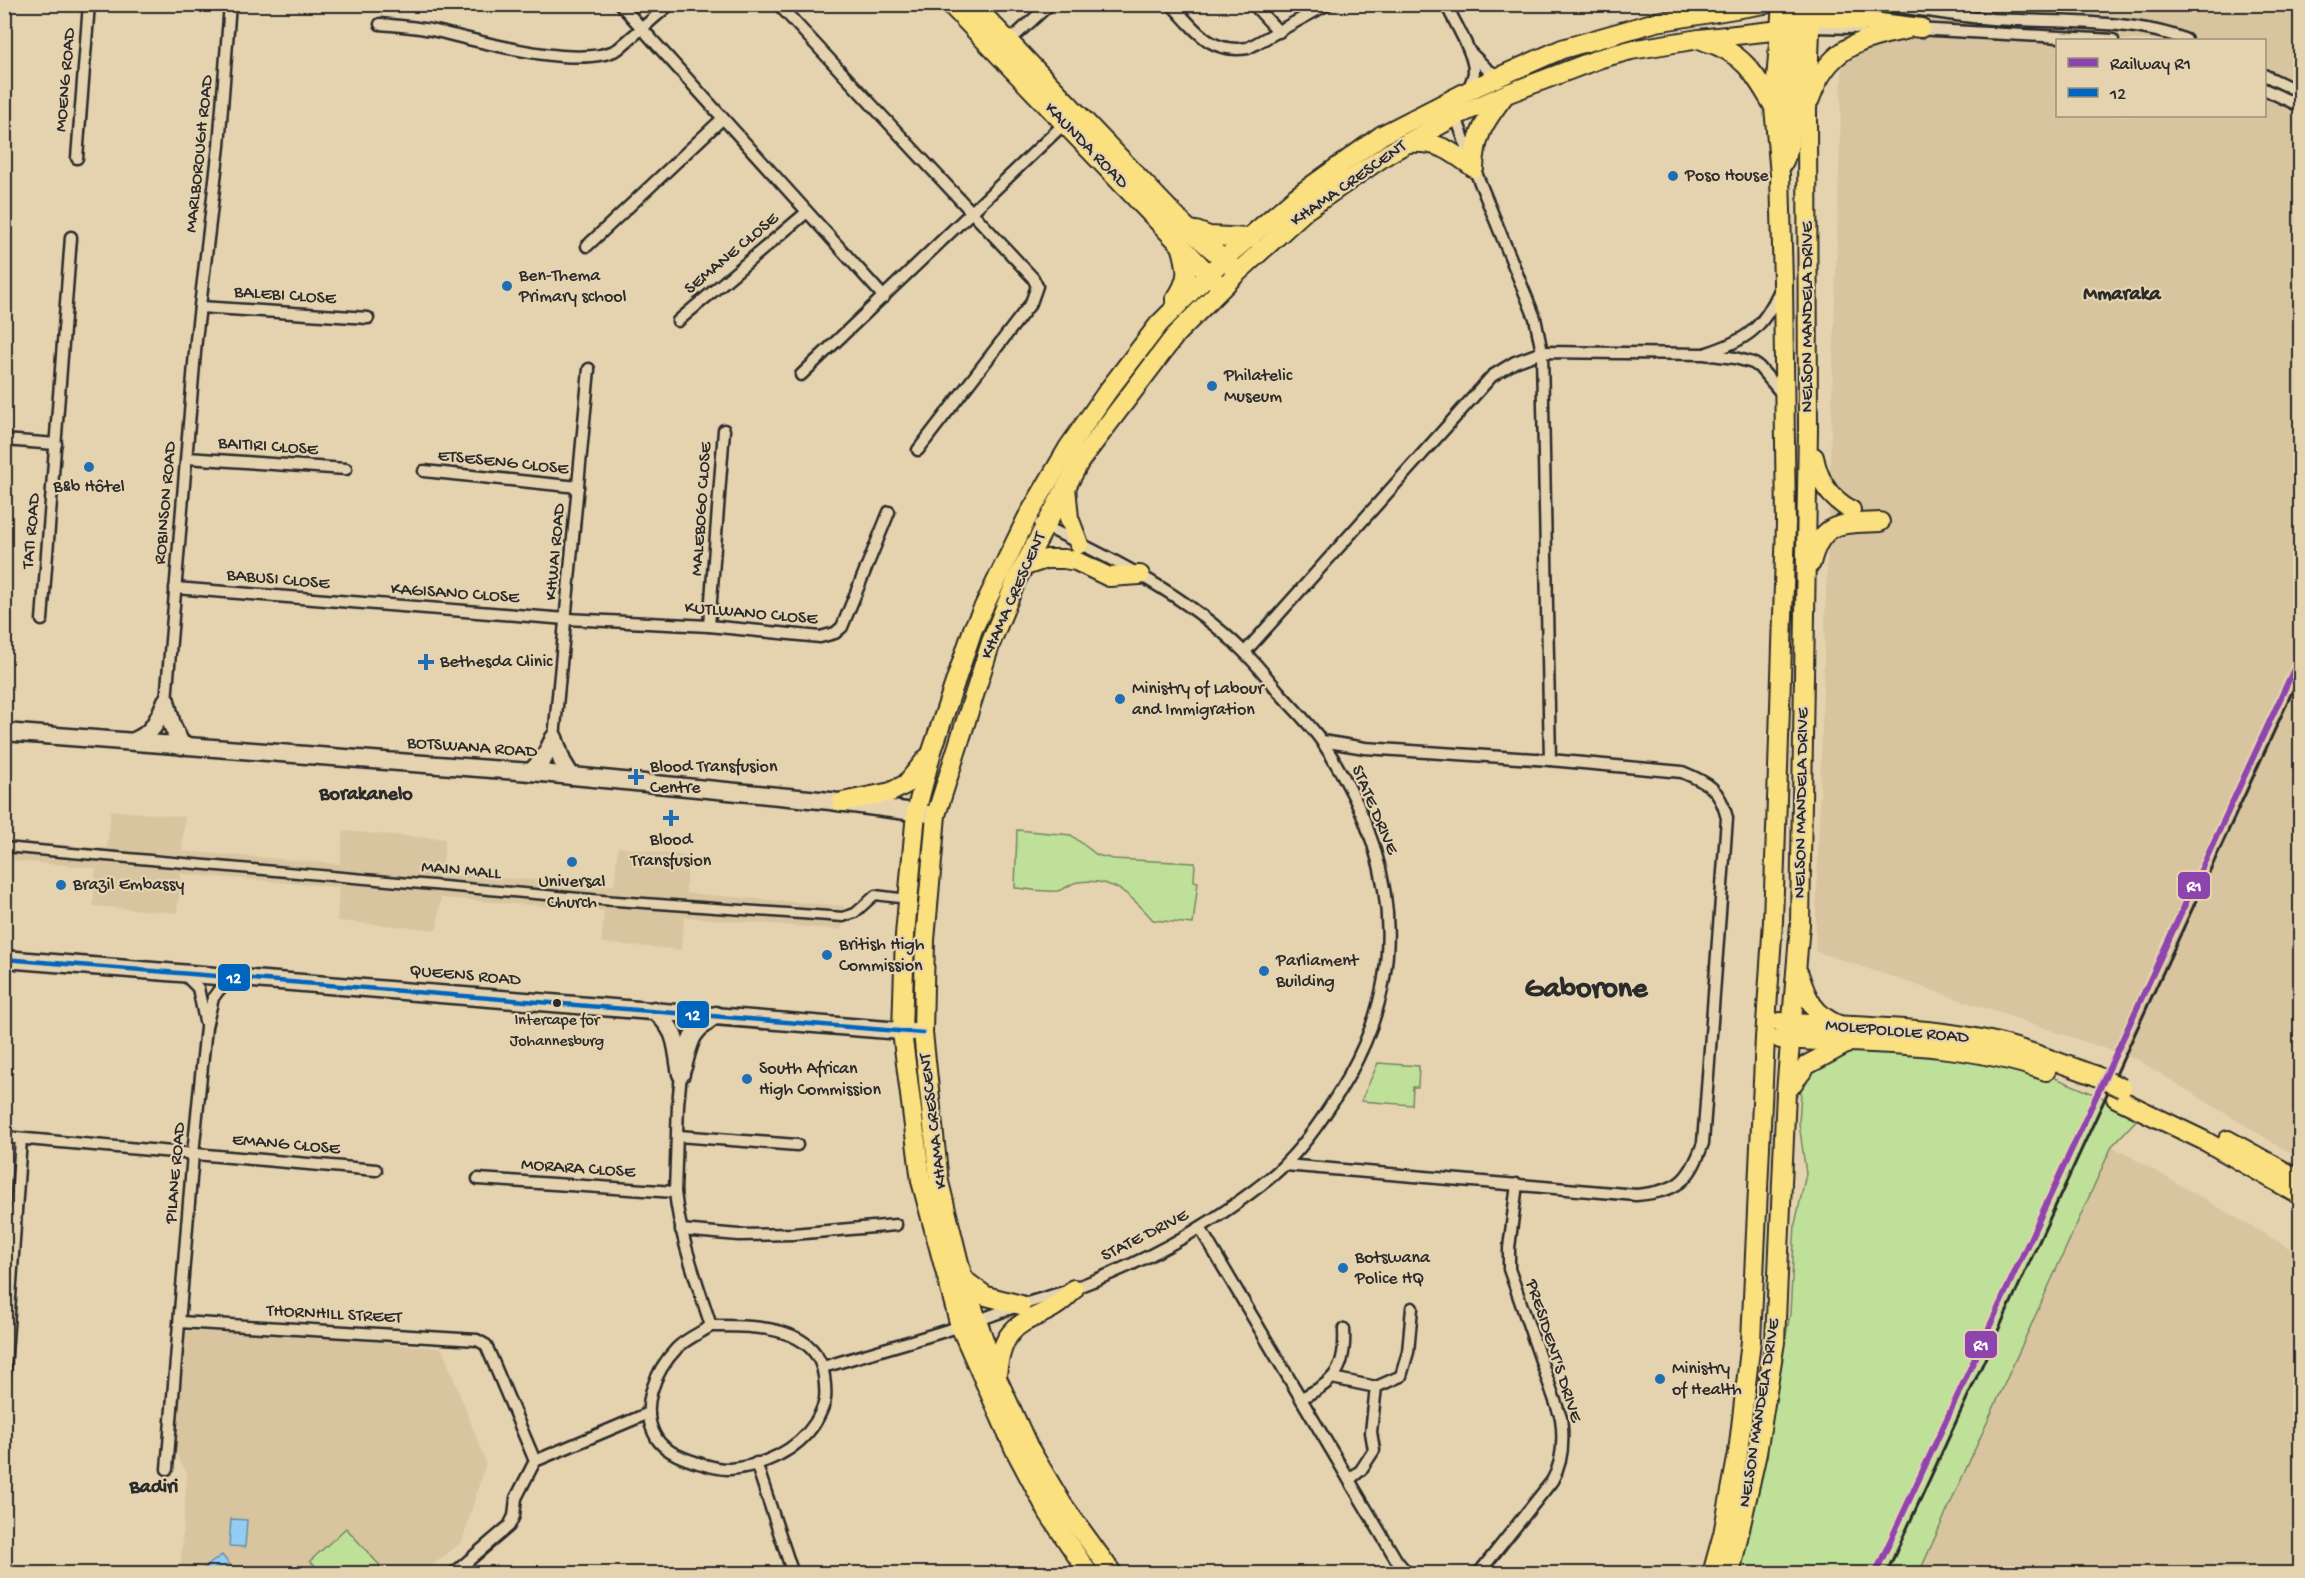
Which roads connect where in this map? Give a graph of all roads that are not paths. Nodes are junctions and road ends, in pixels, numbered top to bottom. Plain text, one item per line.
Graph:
1 (89, 4) edge
2 (230, 4) edge
3 (620, 4) edge
4 (670, 4) edge
5 (778, 4) edge
6 (950, 4) edge
7 (973, 4) edge
8 (1050, 4) edge
9 (1171, 4) edge
10 (1253, 4) edge
11 (1328, 4) edge
12 (1446, 4) edge
13 (1719, 4) edge
14 (1765, 4) edge
15 (1874, 4) edge
16 (1702, 14) junction
17 (1795, 15) edge
18 (380, 24) dead end
19 (1642, 27) junction
20 (1914, 29) junction
21 (642, 30) junction
22 (1279, 32) junction
23 (1699, 39) junction
24 (2095, 39) edge
25 (2184, 39) edge
26 (1002, 47) junction
27 (1467, 48) junction
28 (2266, 75) edge
29 (1499, 76) junction
30 (2266, 89) edge
31 (1468, 90) junction
32 (2301, 92) edge
33 (1506, 94) junction
34 (2301, 106) edge
35 (1774, 107) junction
36 (1452, 108) junction
37 (1807, 110) junction
38 (1070, 118) junction
39 (722, 119) junction
40 (1406, 143) junction
41 (76, 158) dead end
42 (1474, 168) junction
43 (1780, 175) junction
44 (807, 212) junction
45 (972, 212) junction
46 (1184, 225) junction
47 (71, 237) dead end
48 (1250, 238) junction
49 (1181, 244) junction
50 (587, 246) dead end
51 (1224, 259) junction
52 (1237, 273) junction
53 (1209, 274) junction
54 (1783, 282) junction
55 (1222, 288) junction
56 (884, 297) junction
57 (200, 307) junction
58 (368, 318) dead end
59 (678, 321) dead end
60 (1159, 324) junction
61 (1542, 352) junction
62 (1704, 354) junction
63 (590, 369) dead end
64 (801, 375) dead end
65 (1784, 396) junction
66 (1808, 429) junction
67 (724, 430) dead end
68 (4, 440) edge
69 (56, 444) junction
70 (918, 450) dead end
71 (188, 458) junction
72 (346, 469) dead end
73 (424, 471) dead end
74 (578, 487) junction
75 (1066, 487) junction
76 (1851, 510) dead end
77 (888, 512) dead end
78 (1027, 518) junction
79 (1880, 522) dead end
80 (1045, 526) junction
81 (1079, 543) junction
82 (1025, 566) junction
83 (1140, 575) junction
84 (175, 588) junction
85 (1805, 591) junction
86 (378, 604) joint
87 (566, 619) junction
88 (42, 620) dead end
89 (709, 626) junction
90 (1245, 652) junction
91 (166, 701) junction
92 (4, 732) edge
93 (554, 738) junction
94 (134, 741) junction
95 (1322, 741) junction
96 (183, 746) junction
97 (932, 751) junction
98 (1550, 760) junction
99 (531, 772) junction
100 (571, 776) junction
101 (842, 802) junction
102 (916, 812) junction
103 (936, 815) junction
104 (4, 847) edge
105 (908, 899) junction
106 (4, 959) edge
107 (1797, 966) junction
108 (183, 973) junction
109 (232, 977) junction
110 (654, 1010) junction
111 (716, 1015) junction
112 (206, 1027) junction
113 (1766, 1030) junction
114 (1790, 1031) junction
115 (902, 1032) junction
116 (923, 1033) junction
117 (1845, 1035) junction
118 (681, 1074) junction
119 (1786, 1092) junction
120 (2119, 1093) junction
121 (678, 1136) junction
122 (4, 1137) edge
123 (21, 1139) junction
124 (797, 1145) dead end
125 (193, 1154) junction
126 (1285, 1165) junction
127 (376, 1170) dead end
128 (478, 1179) dead end
129 (2301, 1180) edge
130 (1517, 1184) junction
131 (675, 1192) junction
132 (2301, 1195) edge
133 (896, 1225) dead end
134 (1200, 1228) junction
135 (681, 1230) junction
136 (963, 1279) junction
137 (1074, 1289) junction
138 (1021, 1305) junction
139 (1412, 1308) dead end
140 (180, 1322) junction
141 (968, 1324) junction
142 (711, 1326) junction
143 (1344, 1329) dead end
144 (823, 1367) junction
145 (997, 1378) junction
146 (1332, 1378) junction
147 (4, 1384) edge
148 (1376, 1386) junction
149 (1300, 1398) junction
150 (649, 1413) junction
151 (535, 1461) junction
152 (756, 1463) junction
153 (167, 1469) dead end
154 (1349, 1479) junction
155 (790, 1572) edge
156 (453, 1574) edge
157 (1089, 1574) edge
158 (1113, 1574) edge
159 (1408, 1574) edge
160 (1478, 1574) edge
161 (1712, 1574) edge
162 (1730, 1574) edge

1 - 41 street, MOENG ROAD
2 - 57 street, MARLBOROUGH ROAD
3 - 21 street
4 - 21 street
5 - 45 street
6 - 26 main road, KAUNDA ROAD
7 - 26 main road, KAUNDA ROAD
8 - 26 street
9 - 22 street
10 - 22 street
11 - 22 street
12 - 27 street
13 - 16 main road
14 - 16 main road, KHAMA CRESCENT
15 - 25 street
16 - 19 main road, KHAMA CRESCENT
17 - 19 main road
17 - 20 main road
17 - 23 main road, KHAMA CRESCENT
17 - 35 main road, NELSON MANDELA DRIVE
17 - 37 main road, NELSON MANDELA DRIVE
17 - 43 main road
18 - 21 street
19 - 29 main road, KHAMA CRESCENT
20 - 24 street
20 - 37 main road
21 - 39 street
23 - 33 main road, KHAMA CRESCENT
23 - 35 main road
26 - 38 main road, KAUNDA ROAD
27 - 29 street
27 - 31 street
28 - 32 street
29 - 31 main road, KHAMA CRESCENT
30 - 34 street
31 - 36 main road, KHAMA CRESCENT
33 - 36 main road, KHAMA CRESCENT
33 - 42 main road
35 - 43 main road, NELSON MANDELA DRIVE
36 - 40 main road, KHAMA CRESCENT
36 - 42 street
36 - 48 main road, KHAMA CRESCENT
37 - 66 main road, NELSON MANDELA DRIVE
38 - 45 street
38 - 46 main road, KAUNDA ROAD
38 - 49 main road, KAUNDA ROAD
39 - 44 street
39 - 50 street
40 - 42 main road
40 - 52 main road, KHAMA CRESCENT
42 - 61 street
43 - 54 main road, NELSON MANDELA DRIVE
44 - 56 street
44 - 59 street, SEMANE CLOSE
45 - 56 street
45 - 70 street
46 - 48 main road
46 - 51 main road, KAUNDA ROAD
47 - 69 street, TATI ROAD
48 - 51 main road, KHAMA CRESCENT
49 - 53 main road, KAUNDA ROAD
49 - 60 main road
51 - 52 main road, KAUNDA ROAD
51 - 53 main road, KHAMA CRESCENT
52 - 55 main road, KHAMA CRESCENT
53 - 55 main road, KAUNDA ROAD
53 - 60 main road, KHAMA CRESCENT
54 - 62 street
54 - 65 main road, NELSON MANDELA DRIVE
55 - 75 main road, KHAMA CRESCENT
56 - 64 street
57 - 58 street, BALEBI CLOSE
57 - 71 street, ROBINSON ROAD
60 - 78 main road, KHAMA CRESCENT
61 - 62 street
61 - 90 street
61 - 98 street
62 - 65 street
63 - 74 street, KHWAI ROAD
65 - 113 main road, NELSON MANDELA DRIVE
66 - 76 main road
66 - 85 main road, NELSON MANDELA DRIVE
67 - 89 street, MALEBOGO CLOSE
68 - 69 street
69 - 88 street, TATI ROAD
71 - 72 street, BAITIRI CLOSE
71 - 84 street, ROBINSON ROAD
73 - 74 street, ETSESENG CLOSE
74 - 87 street, KHWAI ROAD
75 - 80 main road, KHAMA CRESCENT
75 - 81 main road
77 - 89 street, KUTLWANO CLOSE
78 - 80 street, STATE DRIVE
78 - 97 main road, KHAMA CRESCENT
79 - 85 main road
80 - 81 street, STATE DRIVE
80 - 82 main road, KHAMA CRESCENT
81 - 83 street, STATE DRIVE
82 - 83 main road
82 - 103 main road, KHAMA CRESCENT
83 - 90 street, STATE DRIVE
84 - 86 street, BABUSI CLOSE
84 - 91 street, ROBINSON ROAD
85 - 107 main road, NELSON MANDELA DRIVE
86 - 87 street, KAGISANO CLOSE
87 - 89 street, KUTLWANO CLOSE
87 - 93 street, KHWAI ROAD
90 - 95 street, STATE DRIVE
91 - 94 main road
91 - 96 main road
92 - 94 main road, BOTSWANA ROAD
93 - 99 main road
93 - 100 main road
94 - 96 main road, BOTSWANA ROAD
95 - 98 street
95 - 126 street, STATE DRIVE
96 - 99 main road, BOTSWANA ROAD
97 - 101 main road
97 - 102 main road, KHAMA CRESCENT
98 - 130 street
99 - 100 main road, BOTSWANA ROAD
100 - 101 main road, BOTSWANA ROAD
101 - 102 main road, BOTSWANA ROAD
102 - 103 main road, BOTSWANA ROAD
102 - 105 main road, KHAMA CRESCENT
103 - 116 main road, KHAMA CRESCENT
104 - 105 street, MAIN MALL
105 - 115 main road, KHAMA CRESCENT
106 - 108 main road, QUEENS ROAD
107 - 114 main road, NELSON MANDELA DRIVE
107 - 117 main road
108 - 109 main road, QUEENS ROAD
108 - 112 street
109 - 110 main road, QUEENS ROAD
109 - 112 street
110 - 111 main road, QUEENS ROAD
110 - 118 main road
111 - 115 main road, QUEENS ROAD
111 - 118 main road
112 - 125 street, PILANE ROAD
113 - 114 main road, MOLEPOLOLE ROAD
113 - 161 main road, NELSON MANDELA DRIVE
114 - 117 main road, MOLEPOLOLE ROAD
114 - 119 main road, NELSON MANDELA DRIVE
115 - 116 main road, QUEENS ROAD
115 - 141 main road, KHAMA CRESCENT
116 - 136 main road, KHAMA CRESCENT
117 - 119 main road
117 - 120 main road, MOLEPOLOLE ROAD
118 - 121 street
119 - 162 main road, NELSON MANDELA DRIVE
120 - 129 main road
120 - 132 main road
121 - 124 street
121 - 131 street
122 - 123 street, EMANG CLOSE
123 - 125 street, EMANG CLOSE
123 - 147 street
125 - 127 street, EMANG CLOSE
125 - 140 street, PILANE ROAD
126 - 130 street
126 - 134 street, STATE DRIVE
128 - 131 street, MORARA CLOSE
130 - 160 street, PRESIDENT'S DRIVE
131 - 135 street
133 - 135 street
134 - 137 street, STATE DRIVE
134 - 149 street
135 - 142 street
136 - 138 main road
136 - 141 main road, KHAMA CRESCENT
137 - 138 street, STATE DRIVE
137 - 145 main road
138 - 141 street, STATE DRIVE
139 - 148 street
140 - 151 street, THORNHILL STREET
140 - 153 street, PILANE ROAD
141 - 144 street, STATE DRIVE
141 - 145 main road, KHAMA CRESCENT
141 - 157 main road, KHAMA CRESCENT
142 - 144 street
142 - 150 street
143 - 146 street
144 - 152 street
145 - 158 main road, KHAMA CRESCENT
146 - 148 street
146 - 149 street
148 - 154 street
149 - 154 street
150 - 151 street
150 - 152 street
151 - 156 street
152 - 155 street
154 - 159 street

